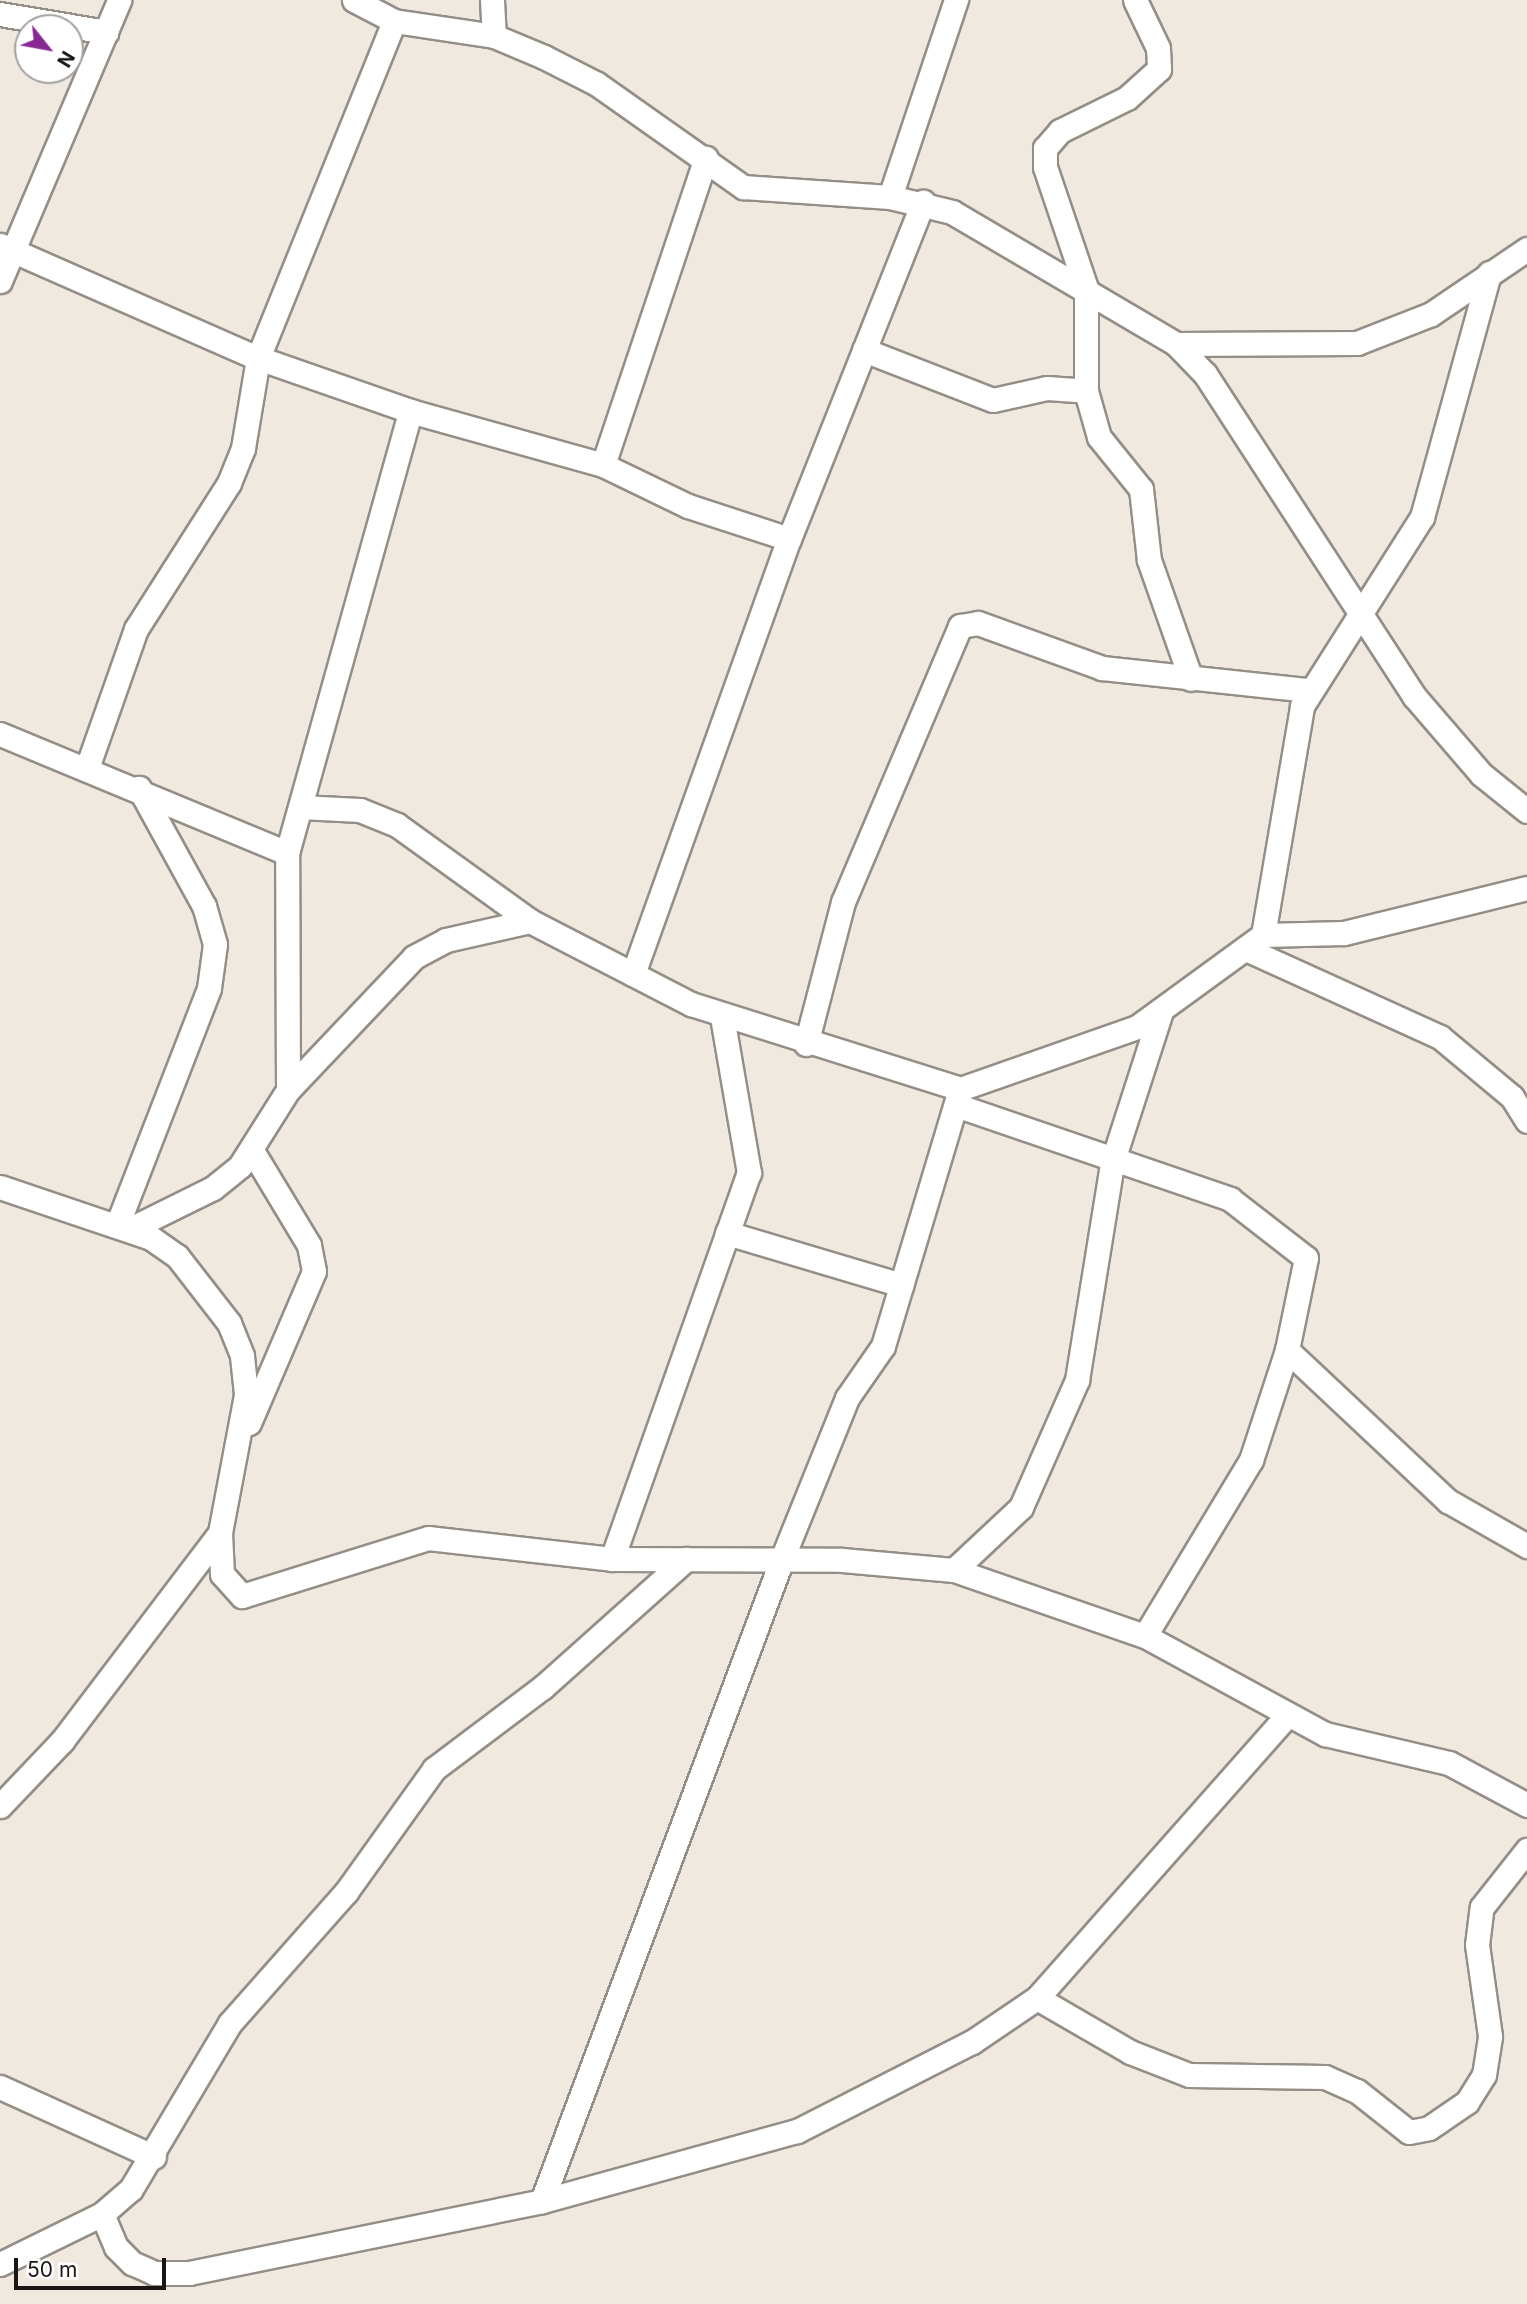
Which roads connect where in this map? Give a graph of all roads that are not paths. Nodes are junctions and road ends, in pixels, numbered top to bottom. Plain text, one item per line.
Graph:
1 (119, 0) edge
2 (354, 0) edge
3 (492, 0) edge
4 (956, 0) edge
5 (1135, 0) edge
6 (0, 13) edge
7 (394, 20) junction
8 (106, 32) junction
9 (494, 36) junction
10 (706, 158) junction
11 (890, 197) junction
12 (923, 202) junction
13 (6, 248) edge
14 (1527, 249) edge
15 (1489, 273) junction
16 (0, 281) edge
17 (1086, 288) junction
18 (1176, 344) junction
19 (864, 350) junction
20 (258, 358) junction
21 (1086, 391) junction
22 (410, 411) junction
23 (603, 465) junction
24 (789, 539) junction
25 (1361, 610) junction
26 (1191, 679) junction
27 (1309, 690) junction
28 (0, 734) edge
29 (87, 768) junction
30 (139, 788) junction
31 (300, 807) junction
32 (1527, 811) edge
33 (287, 853) junction
34 (1527, 888) edge
35 (530, 921) junction
36 (1254, 942) junction
37 (633, 974) junction
38 (1160, 1014) junction
39 (722, 1016) junction
40 (806, 1044) junction
41 (288, 1090) junction
42 (958, 1097) junction
43 (1527, 1121) edge
44 (251, 1149) junction
45 (1112, 1163) junction
46 (0, 1187) edge
47 (125, 1226) junction
48 (727, 1233) junction
49 (901, 1285) junction
50 (1287, 1350) junction
51 (243, 1435) junction
52 (219, 1534) junction
53 (1527, 1546) edge
54 (612, 1559) junction
55 (686, 1559) junction
56 (782, 1559) junction
57 (954, 1570) junction
58 (1145, 1636) junction
59 (1286, 1717) junction
60 (1527, 1805) edge
61 (0, 1806) edge
62 (1527, 1850) edge
63 (1037, 1998) junction
64 (0, 2087) edge
65 (154, 2157) junction
66 (542, 2201) junction
67 (102, 2214) junction
68 (0, 2264) edge

1 - 8 street
2 - 7 street
3 - 9 street
4 - 11 street
5 - 17 street
6 - 8 street
7 - 9 street
7 - 20 street
8 - 13 street
9 - 10 street
10 - 11 street
10 - 23 street
11 - 12 street
12 - 17 street
12 - 19 street
13 - 16 street
13 - 20 street
14 - 15 street
15 - 18 street
15 - 25 street
17 - 18 street
17 - 21 street
18 - 25 street
19 - 21 street
19 - 24 street
20 - 22 street
20 - 29 street
21 - 26 street
22 - 23 street
22 - 31 street
23 - 24 street
24 - 37 street
25 - 27 street
25 - 32 street
26 - 27 street
26 - 40 street
27 - 36 street
28 - 29 street
29 - 30 street
30 - 33 street
30 - 47 street
31 - 33 street
31 - 35 street
33 - 41 street
34 - 36 street
35 - 37 street
35 - 41 street
36 - 38 street
36 - 43 street
37 - 39 street
38 - 42 street
38 - 45 street
39 - 40 street
39 - 48 street
40 - 42 street
41 - 44 street
42 - 45 street
42 - 49 street
44 - 47 street
44 - 51 street
45 - 50 street
45 - 57 street
46 - 47 street
47 - 51 street
48 - 49 street
48 - 54 street
49 - 56 street
50 - 53 street
50 - 58 street
51 - 52 street
52 - 54 street
52 - 61 street
54 - 55 street
55 - 56 street
55 - 65 street
56 - 57 street
56 - 66 street
57 - 58 street
58 - 59 street
59 - 60 street
59 - 63 street
62 - 63 street
63 - 66 street
64 - 65 street
65 - 67 street
66 - 67 street
67 - 68 street

